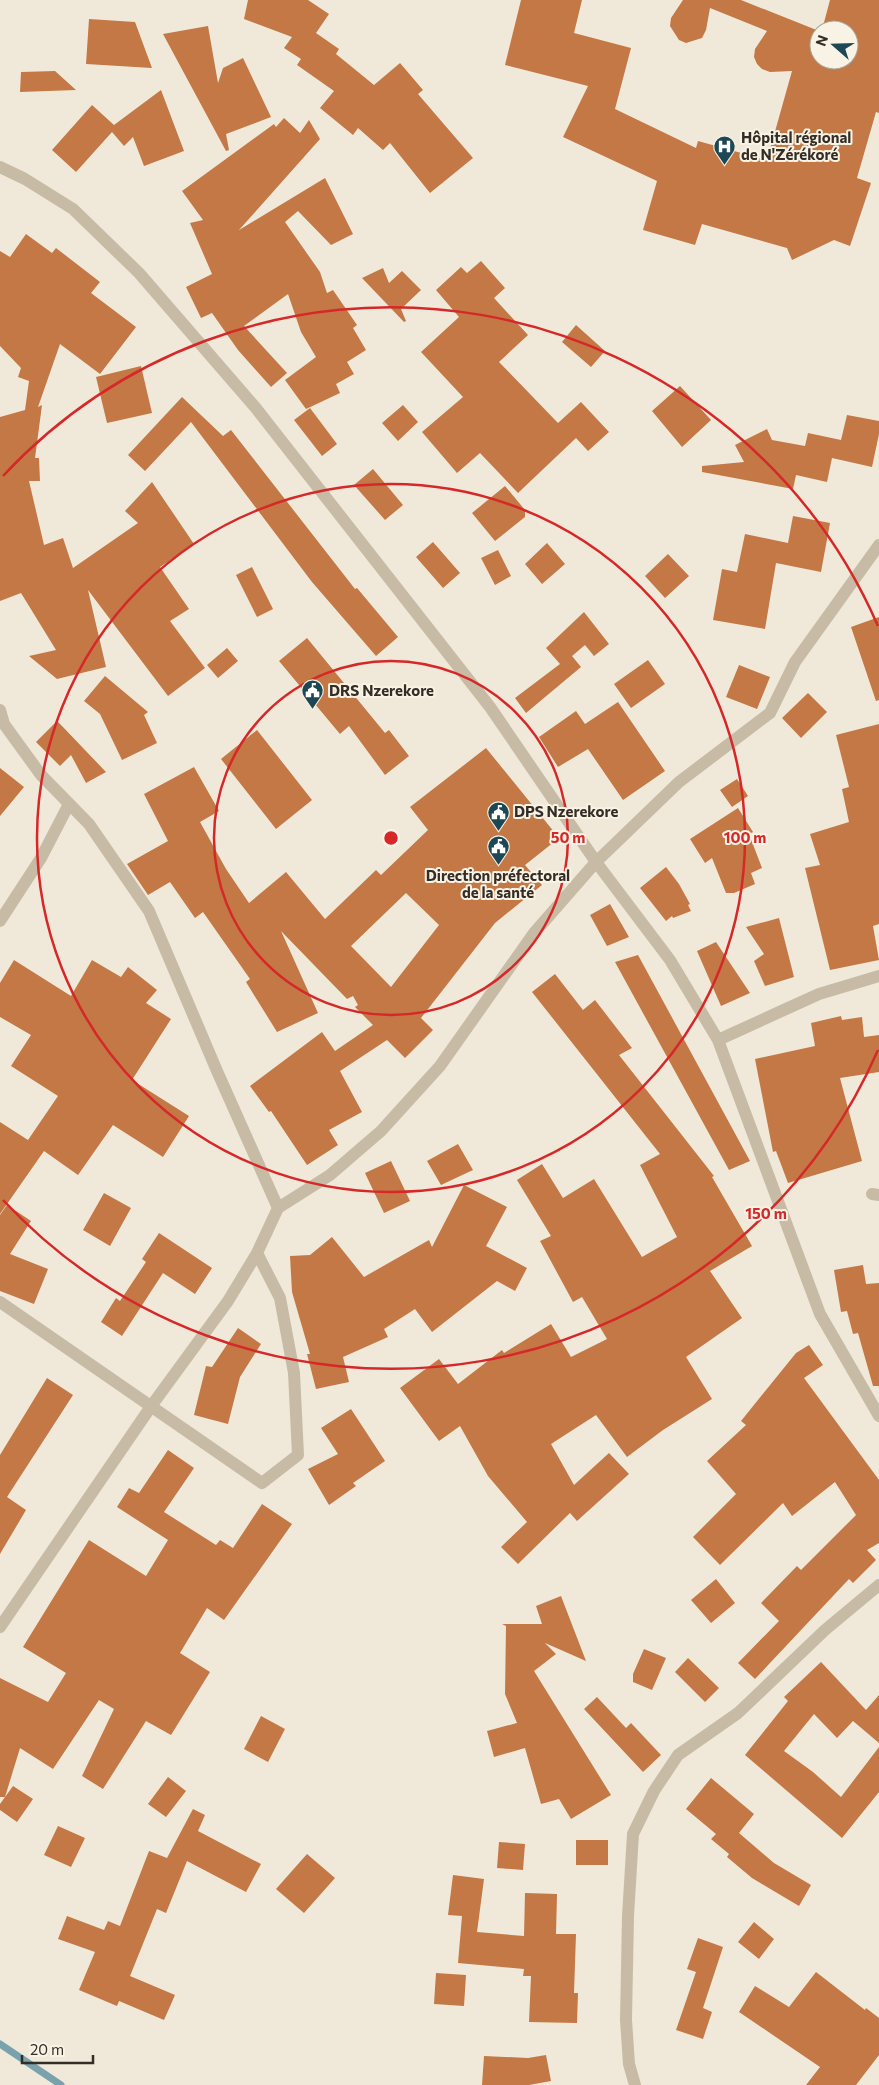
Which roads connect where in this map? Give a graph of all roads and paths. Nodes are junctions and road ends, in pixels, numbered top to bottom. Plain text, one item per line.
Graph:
1 (0, 166) edge
2 (879, 544) edge
3 (0, 710) edge
4 (69, 804) junction
5 (596, 862) junction
6 (0, 921) edge
7 (879, 976) edge
8 (718, 1040) junction
9 (278, 1208) junction
10 (257, 1253) junction
11 (0, 1302) edge
12 (152, 1405) junction
13 (879, 1416) edge
14 (879, 1585) edge
15 (0, 1627) edge
16 (635, 2085) edge

1 - 5 street
2 - 5 street
3 - 4 street
4 - 6 street
4 - 9 street
5 - 8 street
5 - 9 street
7 - 8 street
8 - 13 street
9 - 10 street
10 - 12 street
10 - 12 street
11 - 12 street
12 - 15 street
14 - 16 street

